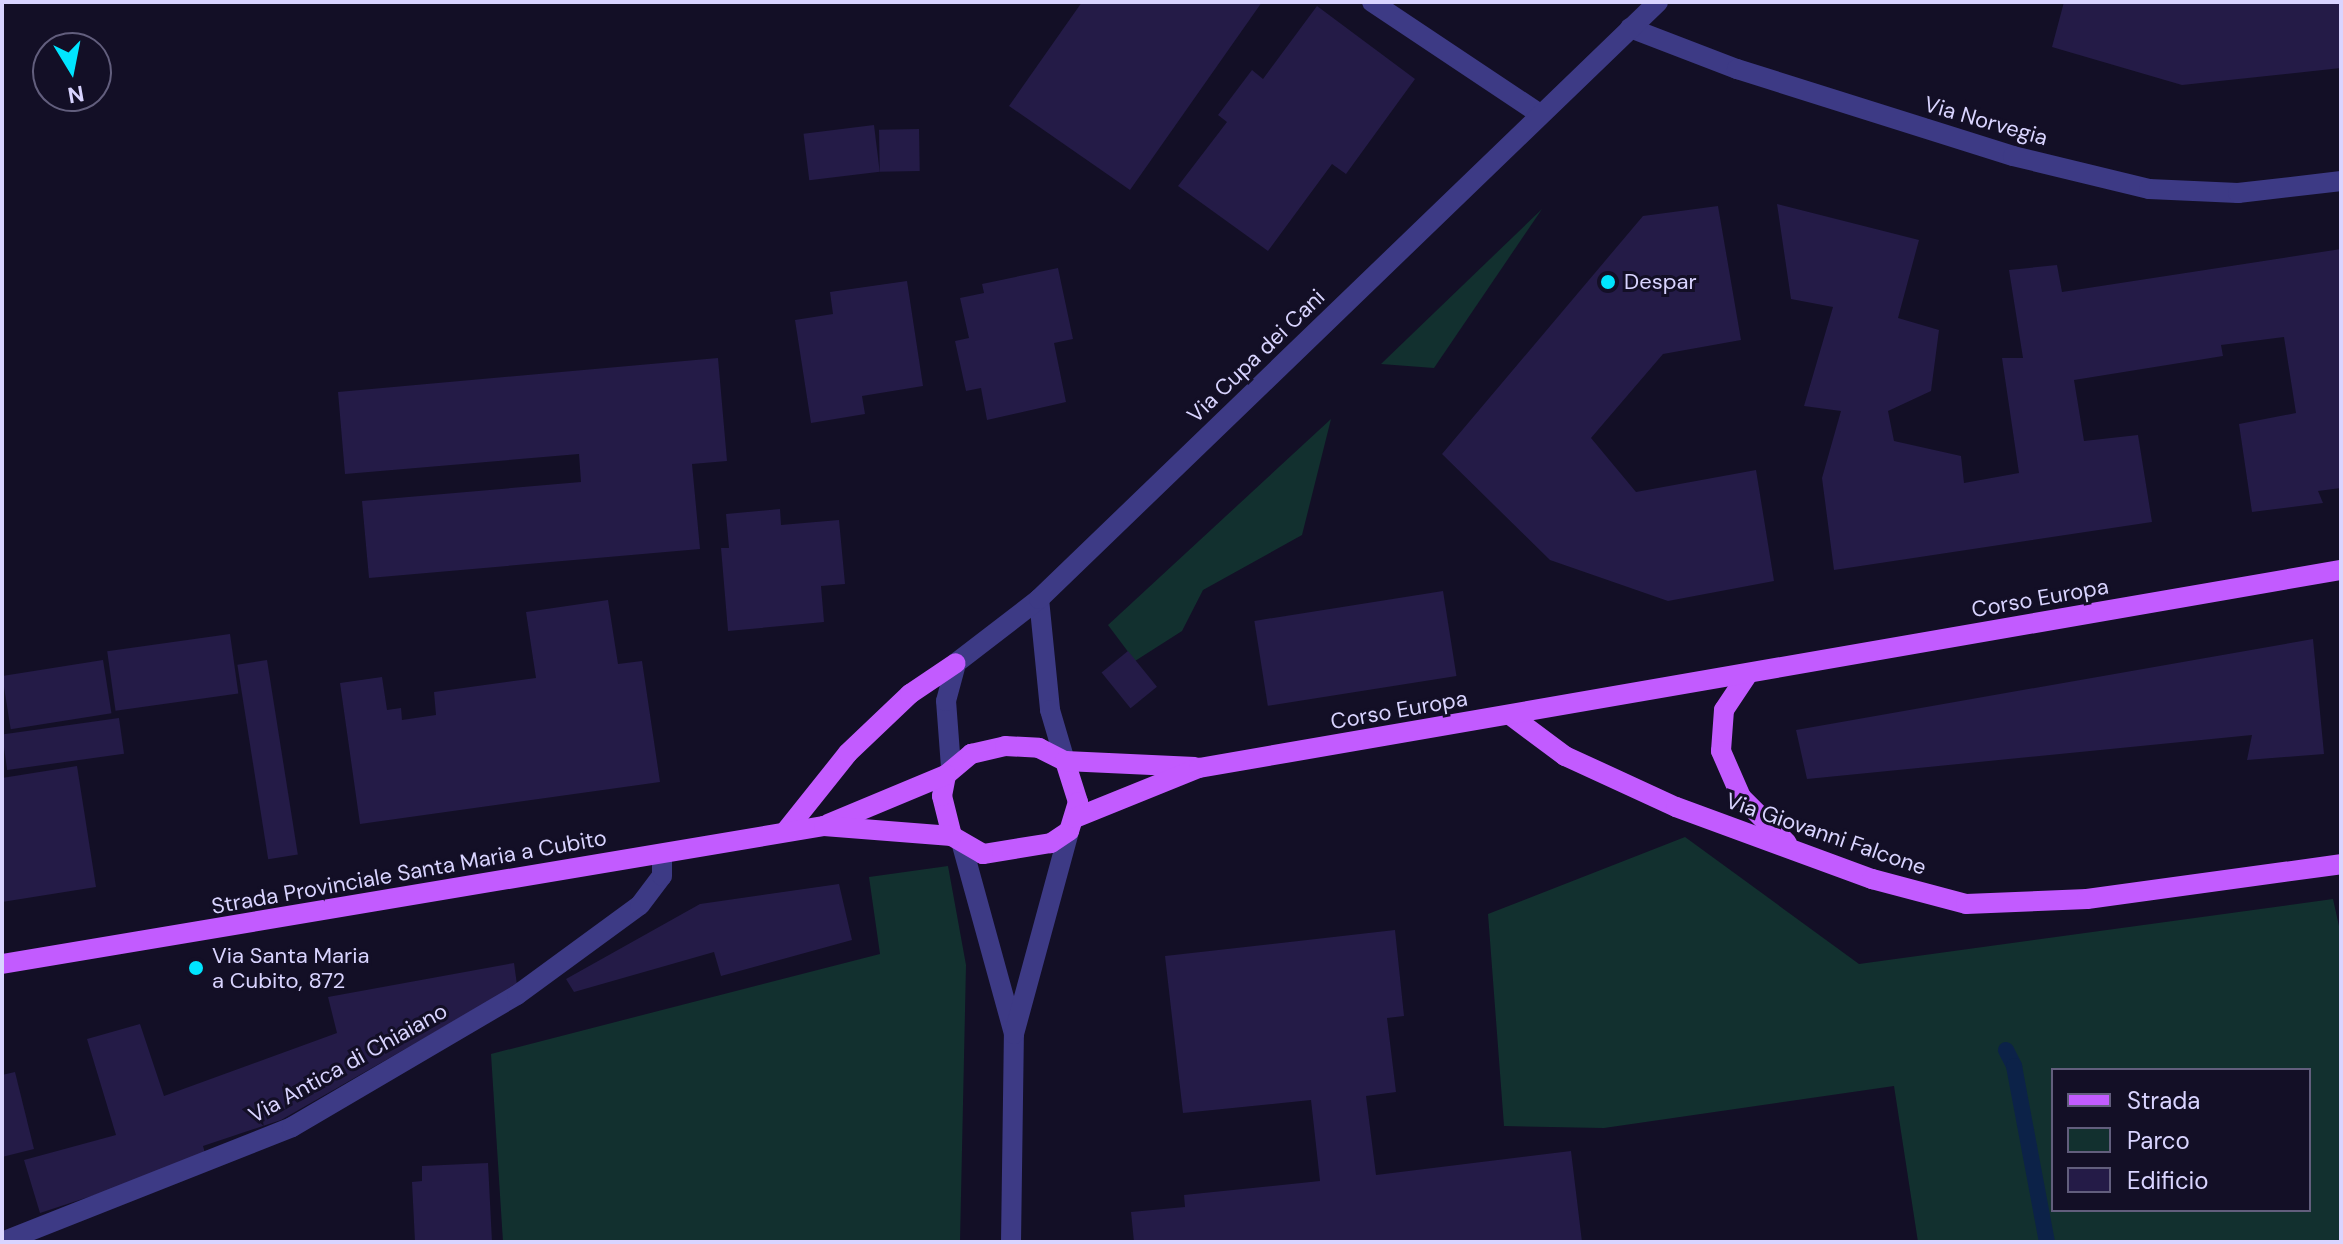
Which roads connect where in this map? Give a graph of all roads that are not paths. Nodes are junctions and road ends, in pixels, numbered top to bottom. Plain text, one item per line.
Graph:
1 (1372, 2) edge
2 (1658, 2) edge
3 (1630, 28) junction
4 (1540, 114) junction
5 (2341, 181) edge
6 (2341, 570) edge
7 (1039, 599) junction
8 (956, 663) junction
9 (1748, 674) junction
10 (1510, 715) junction
11 (1065, 761) junction
12 (1199, 768) junction
13 (949, 771) junction
14 (1072, 825) junction
15 (824, 826) junction
16 (785, 832) junction
17 (957, 840) junction
18 (1793, 849) junction
19 (662, 854) junction
20 (2341, 864) edge
21 (2, 964) edge
22 (1014, 1034) junction
23 (2, 1242) edge
24 (1011, 1242) edge

1 - 4 street
2 - 3 street, Via Cupa dei Cani
3 - 4 street, Via Cupa dei Cani
3 - 5 street, Via Norvegia
4 - 7 street, Via Cupa dei Cani
6 - 9 main road, Corso Europa
7 - 8 street, Via Cupa dei Cani
7 - 11 street
8 - 13 street
8 - 16 main road
9 - 10 main road, Corso Europa
9 - 18 main road
10 - 12 main road, Corso Europa
10 - 18 main road, Via Giovanni Falcone
11 - 12 main road
11 - 13 main road
11 - 14 main road
12 - 14 main road
13 - 15 main road, Strada Provinciale Santa Maria a Cubito
13 - 17 main road
14 - 17 main road
14 - 22 street
15 - 16 main road, Strada Provinciale Santa Maria a Cubito
15 - 17 main road, Strada Provinciale Santa Maria a Cubito
16 - 19 main road, Strada Provinciale Santa Maria a Cubito
17 - 22 street
18 - 20 main road, Via Giovanni Falcone
19 - 21 main road, Strada Provinciale Santa Maria a Cubito
19 - 23 street, Via Antica di Chiaiano
22 - 24 street

